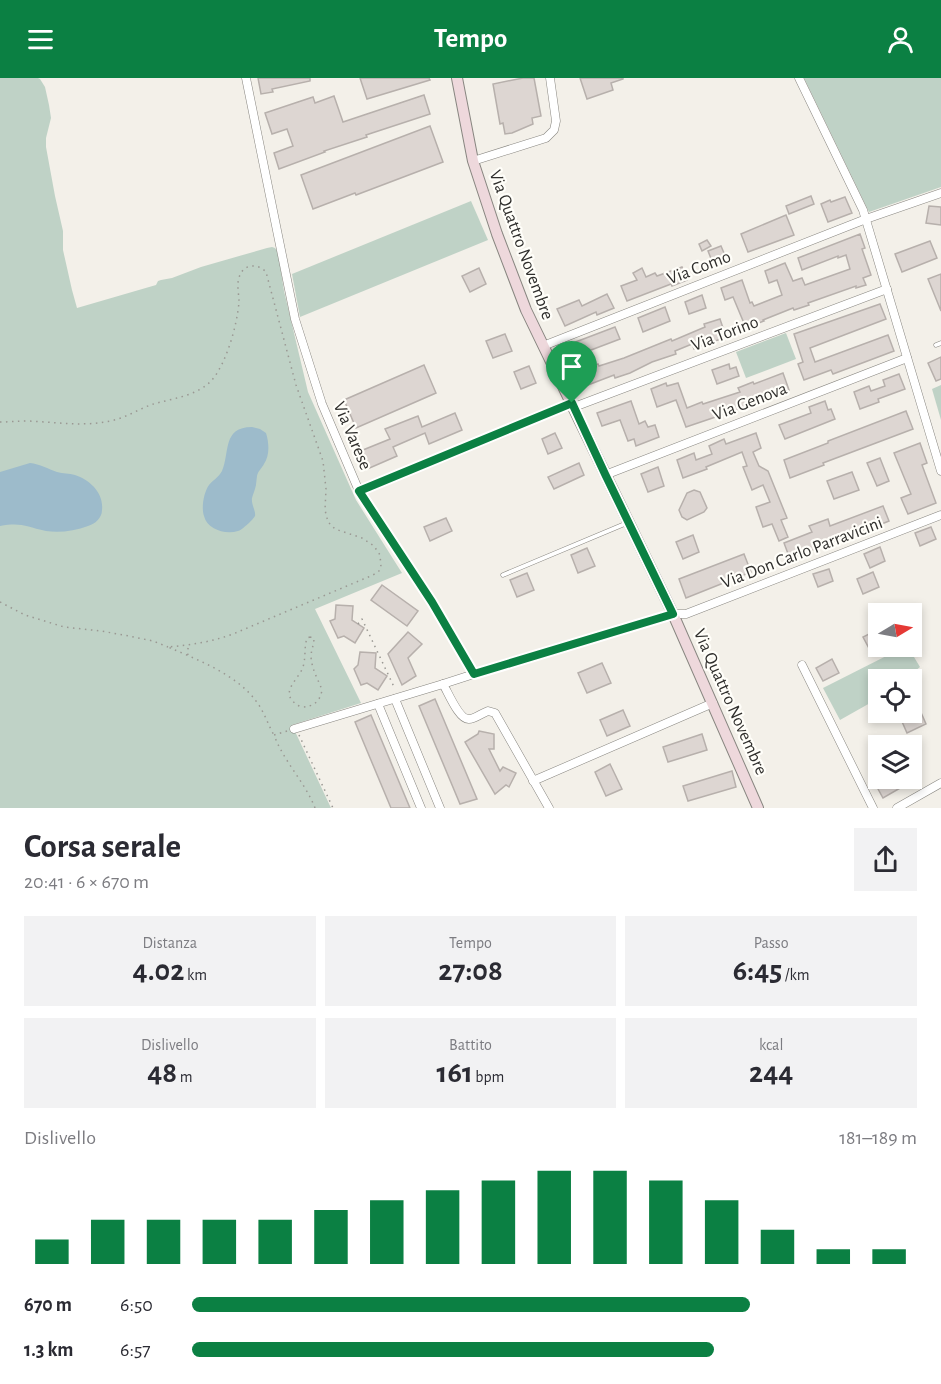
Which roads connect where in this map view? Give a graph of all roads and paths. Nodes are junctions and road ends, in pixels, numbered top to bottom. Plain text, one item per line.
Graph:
1 (246, 78) edge
2 (458, 78) edge
3 (550, 78) edge
4 (799, 78) edge
5 (473, 161) junction
6 (941, 193) edge
7 (866, 219) junction
8 (887, 289) junction
9 (941, 343) edge
10 (936, 345) dead end
11 (543, 346) junction
12 (907, 358) junction
13 (573, 405) junction
14 (0, 422) edge
15 (941, 471) edge
16 (605, 474) junction
17 (359, 491) junction
18 (941, 515) edge
19 (628, 522) junction
20 (503, 575) dead end
21 (0, 602) edge
22 (673, 614) junction
23 (358, 624) dead end
24 (191, 645) junction
25 (168, 647) junction
26 (189, 656) junction
27 (311, 656) joint
28 (802, 665) dead end
29 (384, 668) junction
30 (381, 672) dead end
31 (474, 674) junction
32 (443, 684) junction
33 (396, 698) junction
34 (713, 703) junction
35 (378, 704) junction
36 (295, 729) junction
37 (274, 735) junction
38 (533, 781) junction
39 (941, 783) edge
40 (315, 808) edge
41 (333, 808) edge
42 (421, 808) edge
43 (440, 808) edge
44 (549, 808) edge
45 (758, 808) edge
46 (873, 808) edge
47 (897, 808) edge

1 - 17 street, Via Varese
2 - 5 street, Via Quattro Novembre
3 - 5 street
4 - 7 street
5 - 11 street, Via Quattro Novembre
6 - 7 street, Via Como
7 - 8 street
7 - 11 street, Via Como
8 - 12 street
8 - 13 street, Via Torino
9 - 10 lane
11 - 13 street, Via Quattro Novembre
12 - 15 street
12 - 16 street, Via Genova
13 - 16 street, Via Quattro Novembre
13 - 17 street, Via Torino
14 - 24 path
16 - 19 street, Via Quattro Novembre
17 - 31 street, Via Varese
18 - 22 street, Via Don Carlo Parravicini
19 - 20 lane
19 - 22 street, Via Quattro Novembre
21 - 25 path
22 - 31 street, Via Don Carlo Parravicini
22 - 34 street, Via Quattro Novembre
23 - 29 path
24 - 25 path
24 - 26 path
25 - 26 path
26 - 37 path
27 - 27 path
28 - 46 street
29 - 30 path
29 - 33 path
31 - 32 street
32 - 33 street
32 - 38 street
33 - 35 street
33 - 43 street
34 - 38 street
34 - 45 street, Via Quattro Novembre
35 - 36 street
35 - 42 street
36 - 37 path
36 - 41 path
37 - 40 path
38 - 44 street
39 - 47 street

